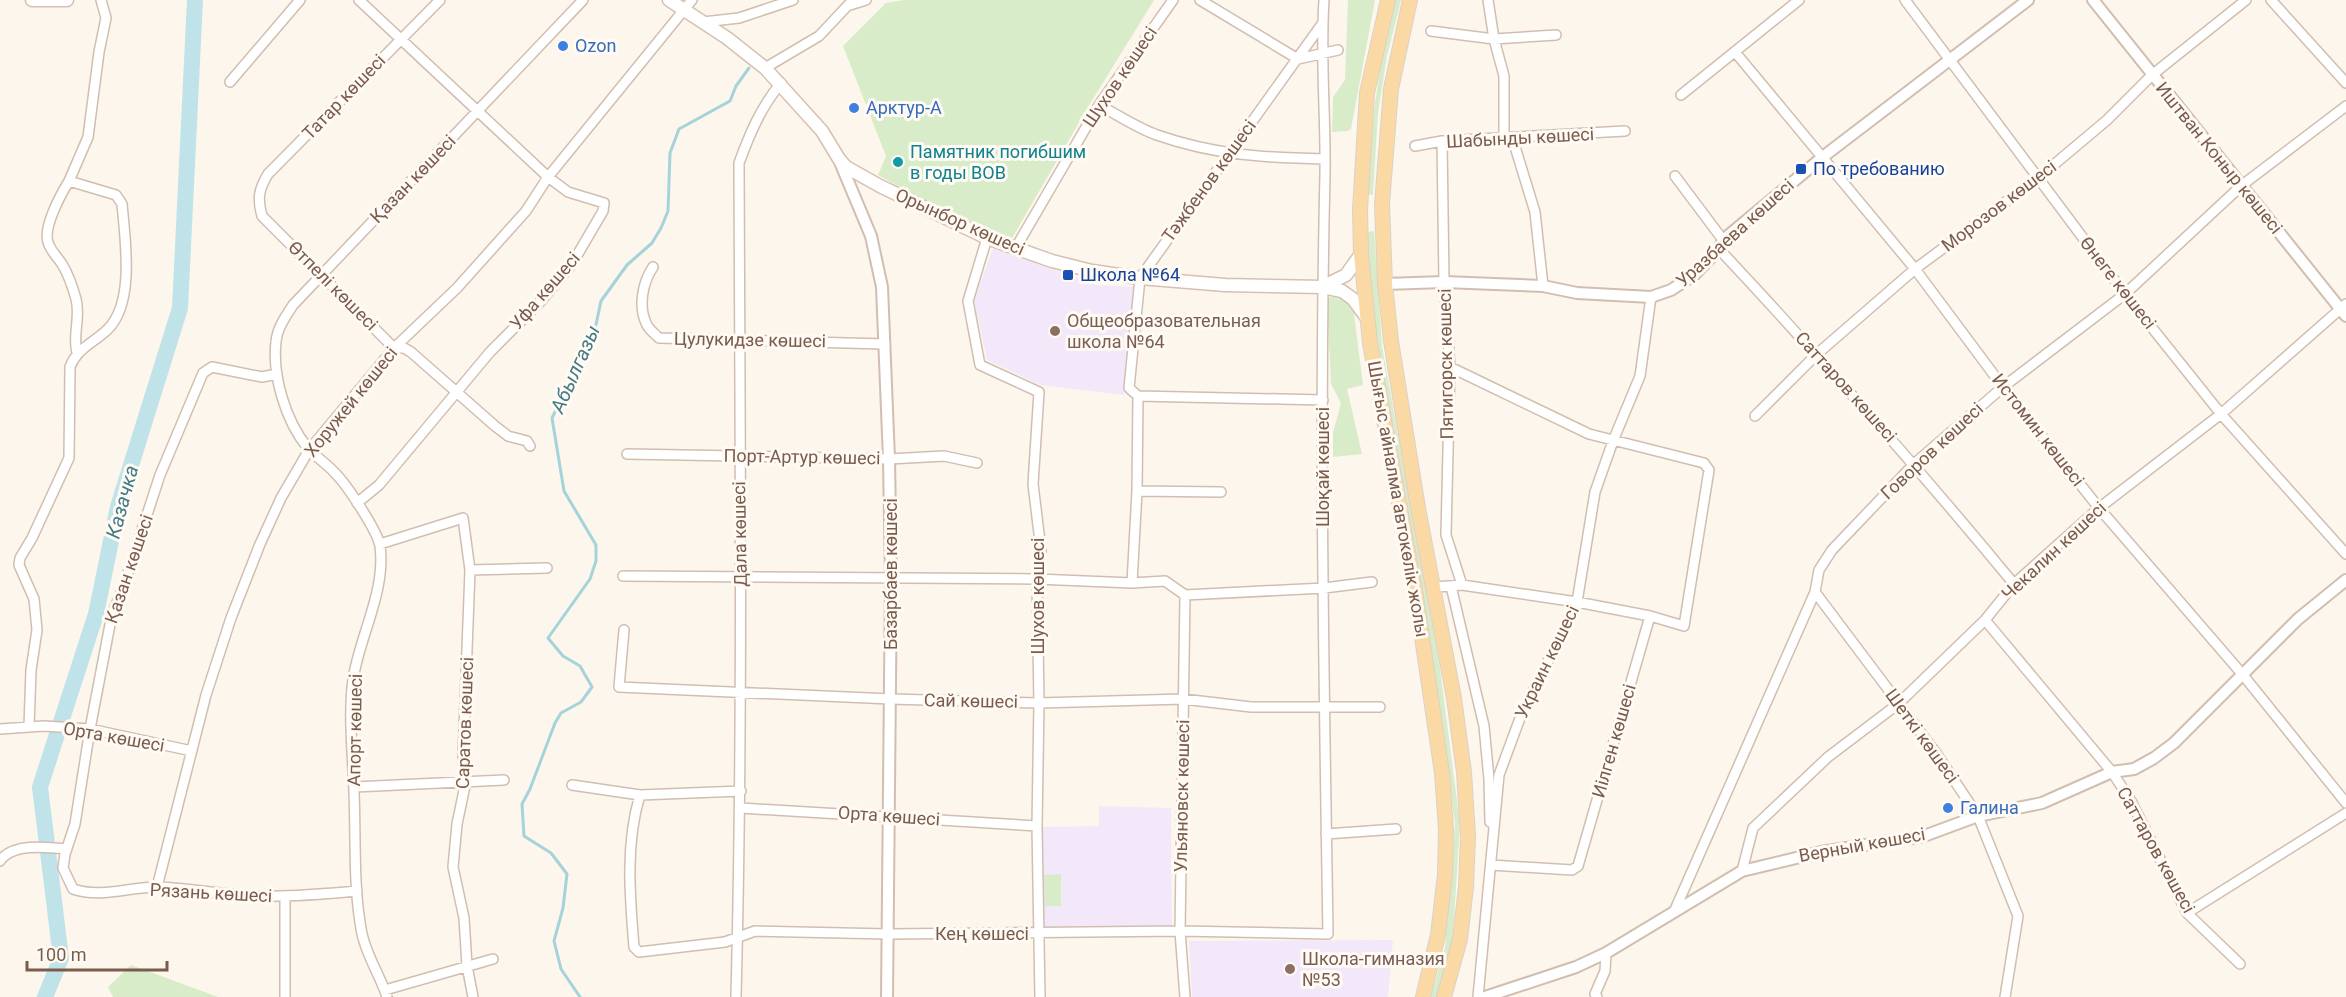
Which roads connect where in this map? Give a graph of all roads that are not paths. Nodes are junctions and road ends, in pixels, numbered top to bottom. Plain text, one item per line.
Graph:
1 (32, 0) edge
2 (64, 0) edge
3 (101, 0) edge
4 (300, 0) edge
5 (359, 0) edge
6 (440, 0) edge
7 (583, 0) edge
8 (669, 0) edge
9 (793, 0) edge
10 (866, 0) edge
11 (1173, 0) edge
12 (1200, 0) edge
13 (1324, 0) edge
14 (1388, 0) edge
15 (1410, 0) edge
16 (1488, 0) edge
17 (1799, 0) edge
18 (1905, 0) edge
19 (2028, 0) edge
20 (2093, 0) edge
21 (2246, 0) edge
22 (2271, 0) edge
23 (852, 3) edge
24 (689, 5) edge
25 (703, 22) junction
26 (1323, 24) junction
27 (1431, 31) dead end
28 (1556, 35) dead end
29 (399, 39) junction
30 (1494, 39) junction
31 (1338, 50) dead end
32 (1735, 52) junction
33 (1323, 54) junction
34 (1298, 59) junction
35 (1950, 62) junction
36 (765, 68) junction
37 (2151, 75) junction
38 (230, 82) dead end
39 (781, 83) junction
40 (2346, 83) edge
41 (1681, 95) dead end
42 (1099, 105) junction
43 (2346, 106) edge
44 (476, 112) junction
45 (1625, 131) dead end
46 (1508, 137) junction
47 (1442, 141) junction
48 (1415, 146) dead end
49 (1230, 152) junction
50 (1824, 156) junction
51 (839, 159) junction
52 (1325, 159) junction
53 (1675, 176) dead end
54 (548, 177) junction
55 (2038, 178) junction
56 (69, 181) junction
57 (2241, 186) junction
58 (258, 201) joint
59 (987, 238) junction
60 (1721, 245) junction
61 (1015, 249) junction
62 (1361, 254) junction
63 (653, 267) dead end
64 (1915, 268) junction
65 (321, 275) junction
66 (1140, 278) junction
67 (1444, 282) junction
68 (1384, 284) junction
69 (1543, 286) junction
70 (1322, 287) junction
71 (2125, 294) junction
72 (1651, 297) junction
73 (2344, 309) edge
74 (1367, 318) junction
75 (740, 339) junction
76 (885, 344) junction
77 (394, 348) junction
78 (77, 353) junction
79 (1817, 354) junction
80 (1450, 367) junction
81 (278, 374) junction
82 (2003, 387) junction
83 (456, 393) junction
84 (1138, 396) junction
85 (1323, 400) junction
86 (2221, 414) junction
87 (1755, 416) dead end
88 (1613, 441) junction
89 (530, 446) dead end
90 (309, 450) junction
91 (627, 454) dead end
92 (738, 456) junction
93 (890, 459) junction
94 (977, 463) dead end
95 (1914, 464) junction
96 (1137, 491) junction
97 (1221, 492) dead end
98 (357, 503) junction
99 (2099, 507) junction
100 (380, 544) junction
101 (2346, 554) edge
102 (547, 568) dead end
103 (470, 570) junction
104 (623, 576) dead end
105 (741, 576) junction
106 (891, 579) junction
107 (1037, 579) junction
108 (2346, 580) edge
109 (1372, 582) dead end
110 (1132, 583) junction
111 (2014, 584) junction
112 (1462, 585) junction
113 (1450, 586) junction
114 (1434, 587) junction
115 (1324, 588) junction
116 (1815, 592) junction
117 (1185, 595) junction
118 (1577, 602) junction
119 (1650, 616) junction
120 (1985, 620) junction
121 (624, 630) dead end
122 (2243, 675) junction
123 (741, 692) junction
124 (891, 699) junction
125 (1183, 699) junction
126 (1039, 703) junction
127 (1898, 704) junction
128 (1325, 705) junction
129 (1380, 707) dead end
130 (29, 727) junction
131 (0, 729) edge
132 (87, 729) junction
133 (192, 751) junction
134 (2112, 772) junction
135 (504, 780) dead end
136 (466, 781) junction
137 (572, 785) dead end
138 (354, 787) junction
139 (741, 791) junction
140 (640, 795) junction
141 (2346, 803) edge
142 (741, 808) junction
143 (2346, 813) edge
144 (890, 816) junction
145 (1978, 816) junction
146 (1036, 826) junction
147 (1396, 829) dead end
148 (1326, 834) junction
149 (63, 849) junction
150 (0, 861) edge
151 (1491, 865) junction
152 (1742, 871) junction
153 (157, 887) junction
154 (357, 891) junction
155 (285, 897) junction
156 (2187, 913) junction
157 (1673, 915) junction
158 (1180, 931) junction
159 (889, 934) junction
160 (1038, 934) junction
161 (1328, 934) joint
162 (737, 936) junction
163 (1606, 953) junction
164 (493, 959) dead end
165 (2240, 964) dead end
166 (467, 966) junction
167 (386, 993) edge
168 (285, 997) edge
169 (473, 997) edge
170 (736, 997) edge
171 (887, 997) edge
172 (1040, 997) edge
173 (1185, 997) edge
174 (1423, 997) edge
175 (1444, 997) edge
176 (1478, 997) edge
177 (1485, 997) edge
178 (1597, 997) edge
179 (2005, 997) edge

1 - 2 main road
3 - 56 street
4 - 38 street
5 - 29 street, Уфа көшесі
6 - 29 street, Татар көшесі
7 - 44 street, Қазан көшесі
8 - 24 main road, Орынбор көшесі
9 - 25 street
10 - 23 street
11 - 42 street, Шухов көшесі
12 - 34 street
13 - 26 street, Шоқай көшесі
14 - 62 main road, Шығыс айналма автокөлік жолы
15 - 68 main road, Шығыс айналма автокөлік жолы
16 - 30 street
17 - 32 street
18 - 35 street, Өнеге көшесі
19 - 35 street, Уразбаева көшесі
20 - 37 street, Иштван Коныр көшесі
21 - 37 street, Морозов көшесі
22 - 40 street
23 - 36 street
24 - 25 main road, Орынбор көшесі
24 - 54 street, Хоружей көшесі
25 - 36 main road, Орынбор көшесі
26 - 33 street, Шоқай көшесі
26 - 34 street, Тәжбенов көшесі
27 - 30 street
28 - 30 street
29 - 44 street, Уфа көшесі
29 - 58 street, Татар көшесі
30 - 46 street
31 - 33 street
32 - 41 street
32 - 50 street, Истомин көшесі
33 - 34 street
33 - 52 street, Шоқай көшесі
34 - 49 street, Тәжбенов көшесі
35 - 50 street, Уразбаева көшесі
35 - 55 street, Өнеге көшесі
36 - 39 main road, Орынбор көшесі
37 - 55 street, Морозов көшесі
37 - 57 street, Иштван Коныр көшесі
39 - 51 main road, Орынбор көшесі
39 - 75 street, Дала көшесі
42 - 49 street
42 - 61 street, Шухов көшесі
43 - 57 street, Говоров көшесі
44 - 54 street, Уфа көшесі
44 - 65 street, Қазан көшесі
45 - 46 street, Шабынды көшесі
46 - 47 street, Шабынды көшесі
46 - 69 street
47 - 48 street, Шабынды көшесі
47 - 67 street, Пятигорск көшесі
49 - 52 street
49 - 66 street, Тәжбенов көшесі
50 - 60 street, Уразбаева көшесі
50 - 64 street, Истомин көшесі
51 - 59 main road, Орынбор көшесі
51 - 76 street, Базарбаев көшесі
52 - 70 street, Шоқай көшесі
53 - 60 street, Саттаров көшесі
54 - 77 street, Хоружей көшесі
54 - 83 street, Уфа көшесі
55 - 64 street, Морозов көшесі
55 - 71 street, Өнеге көшесі
56 - 78 street
56 - 78 street
57 - 71 street, Говоров көшесі
57 - 73 street, Иштван Коныр көшесі
58 - 65 street, Өтпелі көшесі
59 - 61 main road, Орынбор көшесі
59 - 107 street, Шухов көшесі
60 - 72 street, Уразбаева көшесі
60 - 79 street, Саттаров көшесі
61 - 66 main road, Орынбор көшесі
62 - 70 main road
62 - 74 main road, Шығыс айналма автокөлік жолы
63 - 75 street, Цулукидзе көшесі
64 - 79 street, Морозов көшесі
64 - 82 street, Истомин көшесі
65 - 77 street, Өтпелі көшесі
65 - 81 street, Қазан көшесі
66 - 70 main road, Орынбор көшесі
66 - 84 street, Тәжбенов көшесі
67 - 68 street, Уразбаева көшесі
67 - 69 street, Уразбаева көшесі
67 - 80 street, Пятигорск көшесі
68 - 114 main road, Шығыс айналма автокөлік жолы
69 - 72 street, Уразбаева көшесі
70 - 74 main road
70 - 85 street, Шоқай көшесі
71 - 82 street, Говоров көшесі
71 - 86 street, Өнеге көшесі
72 - 88 street, Украин көшесі
73 - 86 street, Чекалин көшесі
74 - 174 main road, Шығыс айналма автокөлік жолы
75 - 76 street, Цулукидзе көшесі
75 - 92 street, Дала көшесі
76 - 93 street, Базарбаев көшесі
77 - 83 street, Өтпелі көшесі
77 - 90 street, Хоружей көшесі
78 - 130 street
79 - 87 street, Морозов көшесі
79 - 95 street, Саттаров көшесі
80 - 88 street
80 - 112 street, Пятигорск көшесі
81 - 90 street, Қазан көшесі
81 - 132 street, Қазан көшесі
82 - 95 street, Говоров көшесі
82 - 99 street, Истомин көшесі
83 - 89 street, Өтпелі көшесі
83 - 98 street, Уфа көшесі
84 - 85 street
84 - 96 street
85 - 115 street, Шоқай көшесі
86 - 99 street, Чекалин көшесі
86 - 101 street, Өнеге көшесі
88 - 118 street, Украин көшесі
88 - 119 street
90 - 98 street, Апорт көшесі
90 - 133 street, Хоружей көшесі
91 - 92 street, Порт-Артур көшесі
92 - 93 street, Порт-Артур көшесі
92 - 105 street, Дала көшесі
93 - 94 street, Порт-Артур көшесі
93 - 106 street, Базарбаев көшесі
95 - 111 street, Саттаров көшесі
95 - 116 street, Говоров көшесі
96 - 97 street
96 - 110 street
98 - 100 street, Апорт көшесі
99 - 111 street, Чекалин көшесі
99 - 122 street, Истомин көшесі
100 - 103 street, Саратов көшесі
100 - 138 street, Апорт көшесі
102 - 103 street
103 - 136 street, Саратов көшесі
104 - 105 street
105 - 106 street
105 - 123 street, Дала көшесі
106 - 107 street
106 - 124 street, Базарбаев көшесі
107 - 110 street
107 - 126 street, Шухов көшесі
108 - 122 street, Верный көшесі
109 - 115 street
110 - 117 street
111 - 120 street, Чекалин көшесі
112 - 113 street
112 - 118 street
113 - 114 street
113 - 151 street
114 - 175 main road, Шығыс айналма автокөлік жолы
115 - 117 street
115 - 128 street, Шоқай көшесі
116 - 127 street, Шеткі көшесі
116 - 157 street, Говоров көшесі
117 - 125 street, Ульяновск көшесі
118 - 119 street
118 - 151 street, Украин көшесі
119 - 151 street, Иілген көшесі
120 - 127 street, Чекалин көшесі
120 - 134 street, Саттаров көшесі
121 - 123 street, Сай көшесі
122 - 134 street, Верный көшесі
122 - 141 street, Истомин көшесі
123 - 124 street, Сай көшесі
123 - 139 street, Дала көшесі
124 - 126 street, Сай көшесі
124 - 144 street, Базарбаев көшесі
125 - 126 street, Сай көшесі
125 - 128 street, Сай көшесі
125 - 158 street, Ульяновск көшесі
126 - 146 street, Шухов көшесі
127 - 145 street, Шеткі көшесі
127 - 152 street, Чекалин көшесі
128 - 129 street, Сай көшесі
128 - 148 street, Шоқай көшесі
130 - 131 street, Орта көшесі
130 - 132 street, Орта көшесі
132 - 133 street, Орта көшесі
132 - 149 street, Қазан көшесі
133 - 153 street, Хоружей көшесі
134 - 145 street, Верный көшесі
134 - 156 street, Саттаров көшесі
135 - 136 street
136 - 138 street
136 - 166 street, Саратов көшесі
137 - 140 street
138 - 154 street, Апорт көшесі
139 - 140 street
139 - 142 street, Дала көшесі
140 - 162 street, Кең көшесі
142 - 144 street, Орта көшесі
142 - 162 street, Дала көшесі
143 - 156 street
144 - 146 street, Орта көшесі
144 - 159 street, Базарбаев көшесі
145 - 152 street, Верный көшесі
145 - 179 street, Шеткі көшесі
146 - 160 street, Шухов көшесі
147 - 148 street
148 - 161 street, Шоқай көшесі
149 - 150 street
149 - 153 street, Рязань көшесі
151 - 176 street, Украин көшесі
152 - 157 street, Верный көшесі
153 - 155 street, Рязань көшесі
154 - 155 street, Рязань көшесі
154 - 167 street, Апорт көшесі
155 - 168 street
156 - 165 street, Саттаров көшесі
157 - 163 street, Верный көшесі
158 - 160 street, Кең көшесі
158 - 161 street, Кең көшесі
158 - 173 street, Ульяновск көшесі
159 - 160 street, Кең көшесі
159 - 162 street, Кең көшесі
159 - 171 street, Базарбаев көшесі
160 - 172 street, Шухов көшесі
162 - 170 street, Дала көшесі
163 - 177 street, Верный көшесі
163 - 178 street
164 - 166 street
166 - 167 street
166 - 169 street, Саратов көшесі

